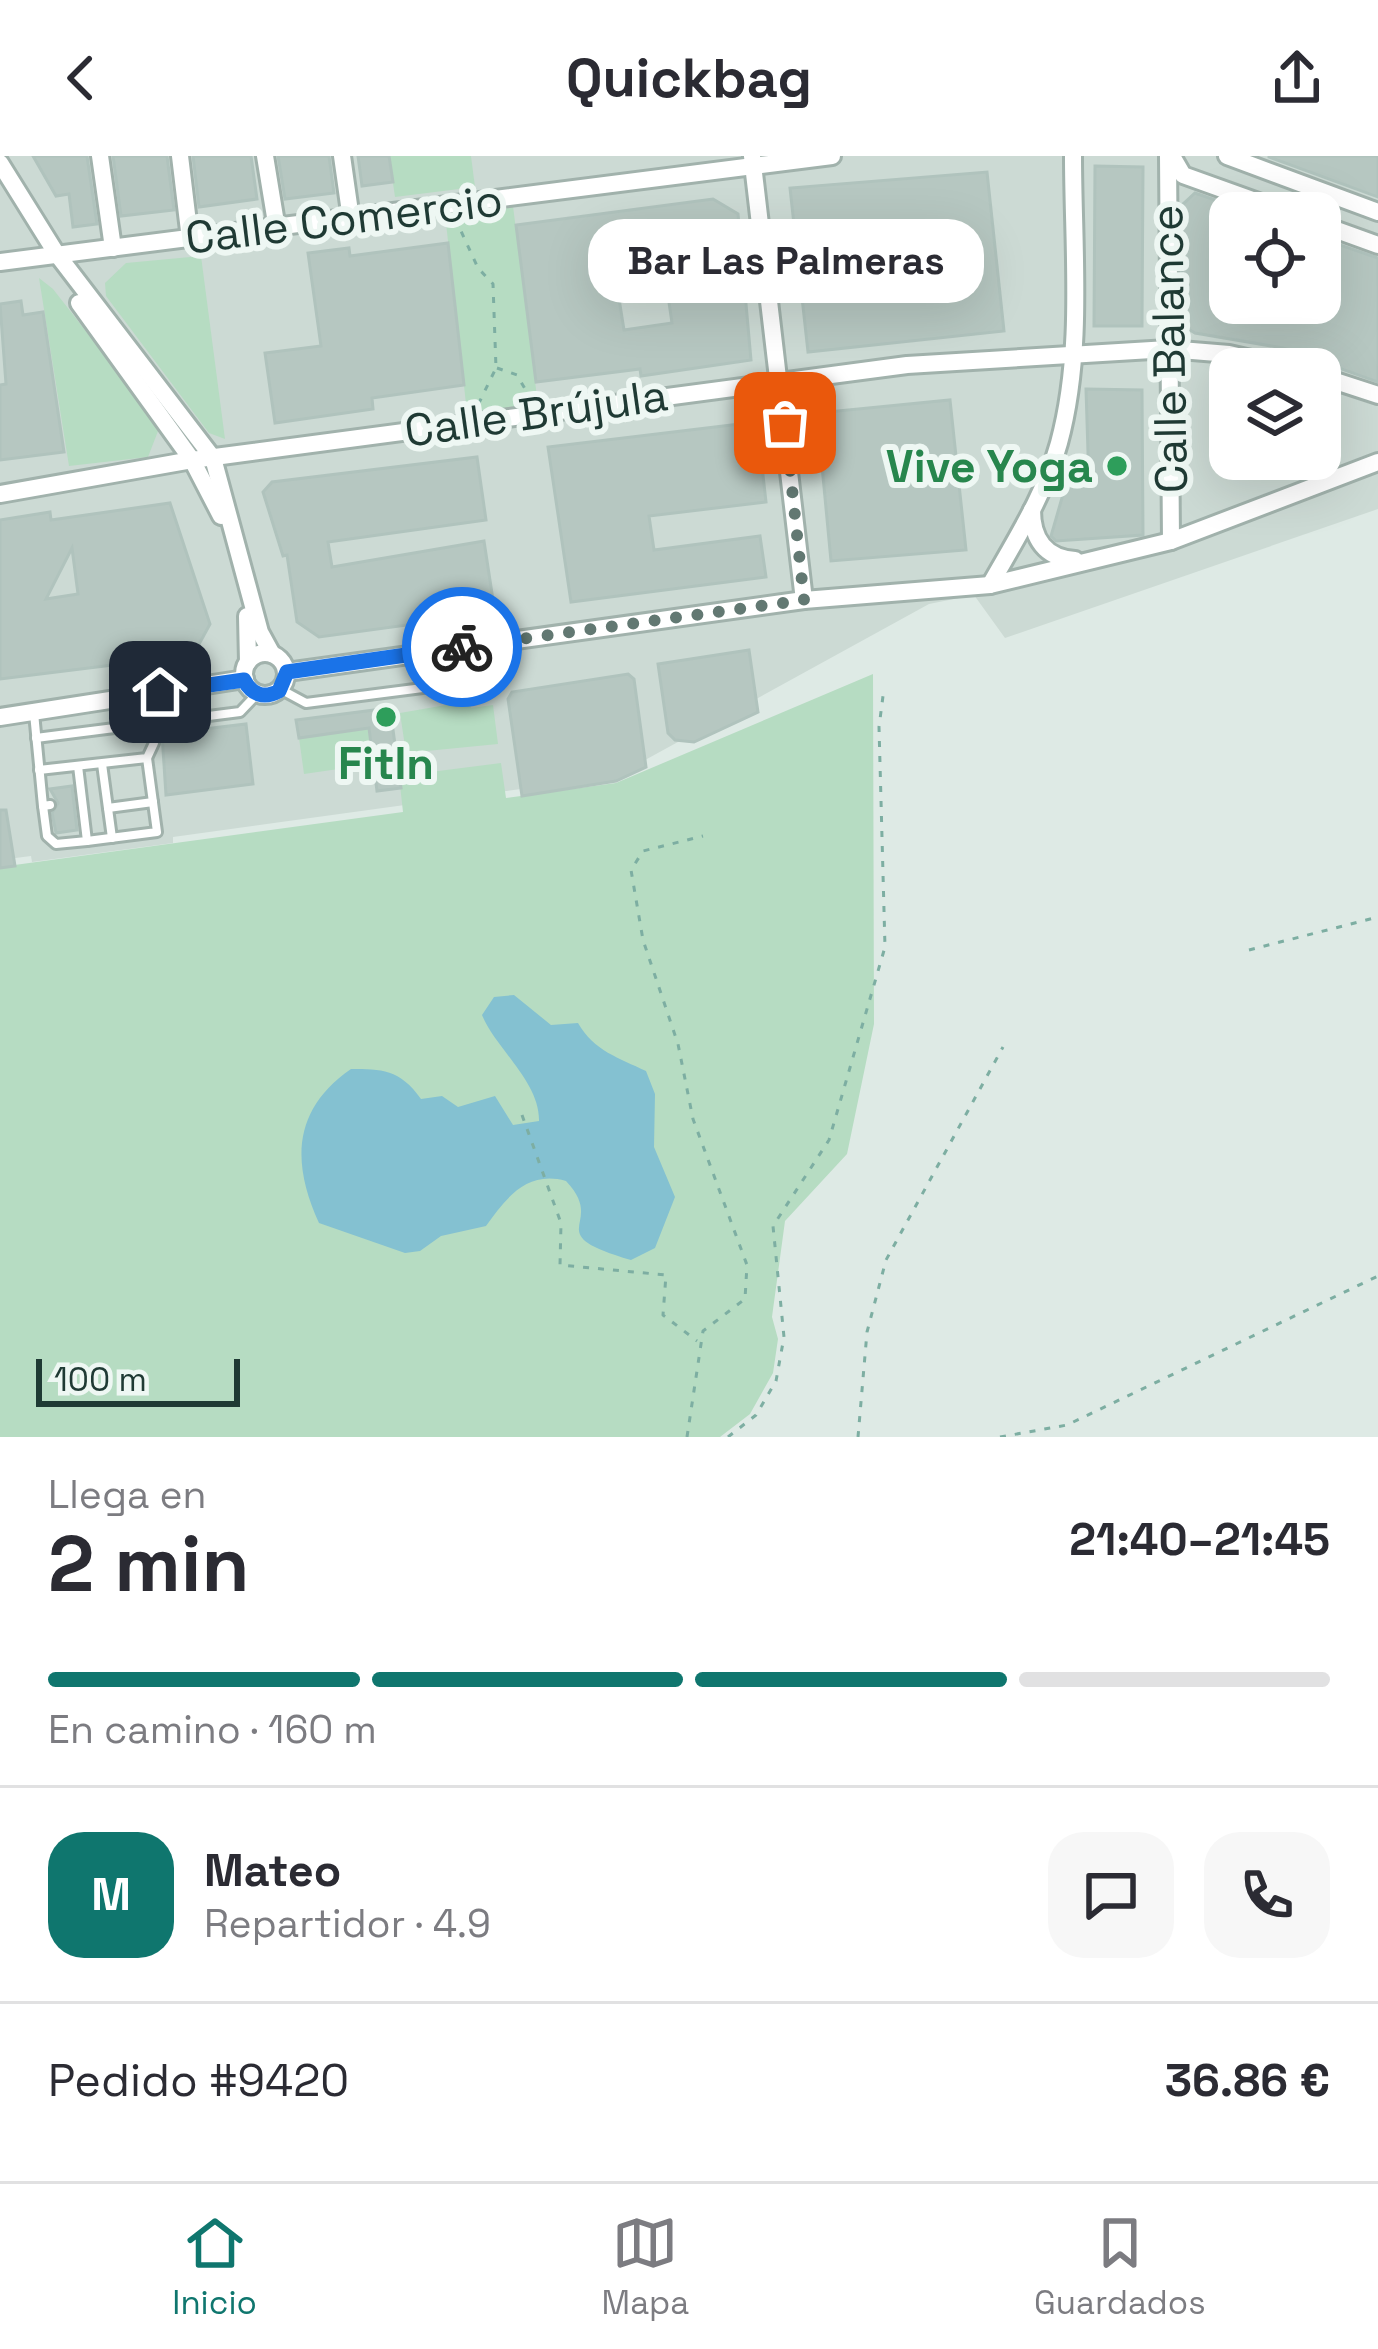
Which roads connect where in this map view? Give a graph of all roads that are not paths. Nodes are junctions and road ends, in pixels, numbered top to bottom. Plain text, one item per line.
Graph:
1 (100, 156) edge
2 (180, 156) edge
3 (265, 156) edge
4 (342, 156) edge
5 (832, 156) edge
6 (1073, 156) edge
7 (1170, 156) edge
8 (1227, 156) edge
9 (753, 160) edge
10 (0, 163) edge
11 (0, 175) edge
12 (1230, 192) edge
13 (1378, 212) edge
14 (351, 219) junction
15 (277, 229) junction
16 (1341, 232) edge
17 (190, 239) junction
18 (1378, 245) edge
19 (113, 248) junction
20 (51, 255) junction
21 (0, 262) edge
22 (1168, 349) junction
23 (1074, 352) junction
24 (1209, 352) edge
25 (780, 379) junction
26 (1341, 383) edge
27 (1378, 395) edge
28 (212, 458) junction
29 (192, 460) junction
30 (1378, 463) edge
31 (0, 494) edge
32 (1032, 509) junction
33 (1171, 541) junction
34 (1088, 561) junction
35 (990, 585) junction
36 (804, 600) junction
37 (479, 645) junction
38 (272, 654) junction
39 (250, 678) junction
40 (284, 681) junction
41 (34, 712) junction
42 (0, 717) edge
43 (154, 723) junction
44 (36, 738) junction
45 (147, 758) junction
46 (102, 764) junction
47 (78, 766) junction
48 (39, 770) junction
49 (153, 802) junction
50 (108, 808) junction
51 (112, 838) junction
52 (88, 841) junction

1 - 19 street
2 - 17 street
3 - 15 street
4 - 14 street
5 - 9 street, Calle Comercio
6 - 23 street
7 - 12 street
7 - 22 street, Calle Balance
8 - 13 street
9 - 14 street, Calle Comercio
9 - 25 street
10 - 20 street
11 - 20 street
14 - 15 street, Calle Comercio
15 - 17 street, Calle Comercio
16 - 18 street
17 - 19 street, Calle Comercio
19 - 20 street, Calle Comercio
20 - 21 street, Calle Comercio
20 - 28 street
20 - 29 street
22 - 23 street, Calle Brújula
22 - 24 street, Calle Brújula
22 - 33 street, Calle Balance
23 - 25 street, Calle Brújula
23 - 32 street
25 - 28 street, Calle Brújula
25 - 36 street
26 - 27 street
28 - 29 street, Calle Brújula
28 - 38 street
29 - 31 street, Calle Brújula
29 - 39 street
30 - 33 street
32 - 34 street
32 - 35 street
33 - 34 street
34 - 35 street
35 - 36 street
36 - 37 street
37 - 40 street
37 - 40 lane
38 - 39 street
38 - 40 street
39 - 40 street
39 - 41 street
39 - 43 lane
41 - 42 street
41 - 44 lane
43 - 44 lane
43 - 45 lane
44 - 48 lane
45 - 46 lane
45 - 49 lane
46 - 47 lane
46 - 50 lane
47 - 48 lane
47 - 52 lane
48 - 52 lane
49 - 50 lane
49 - 51 lane
50 - 51 lane
51 - 52 lane

